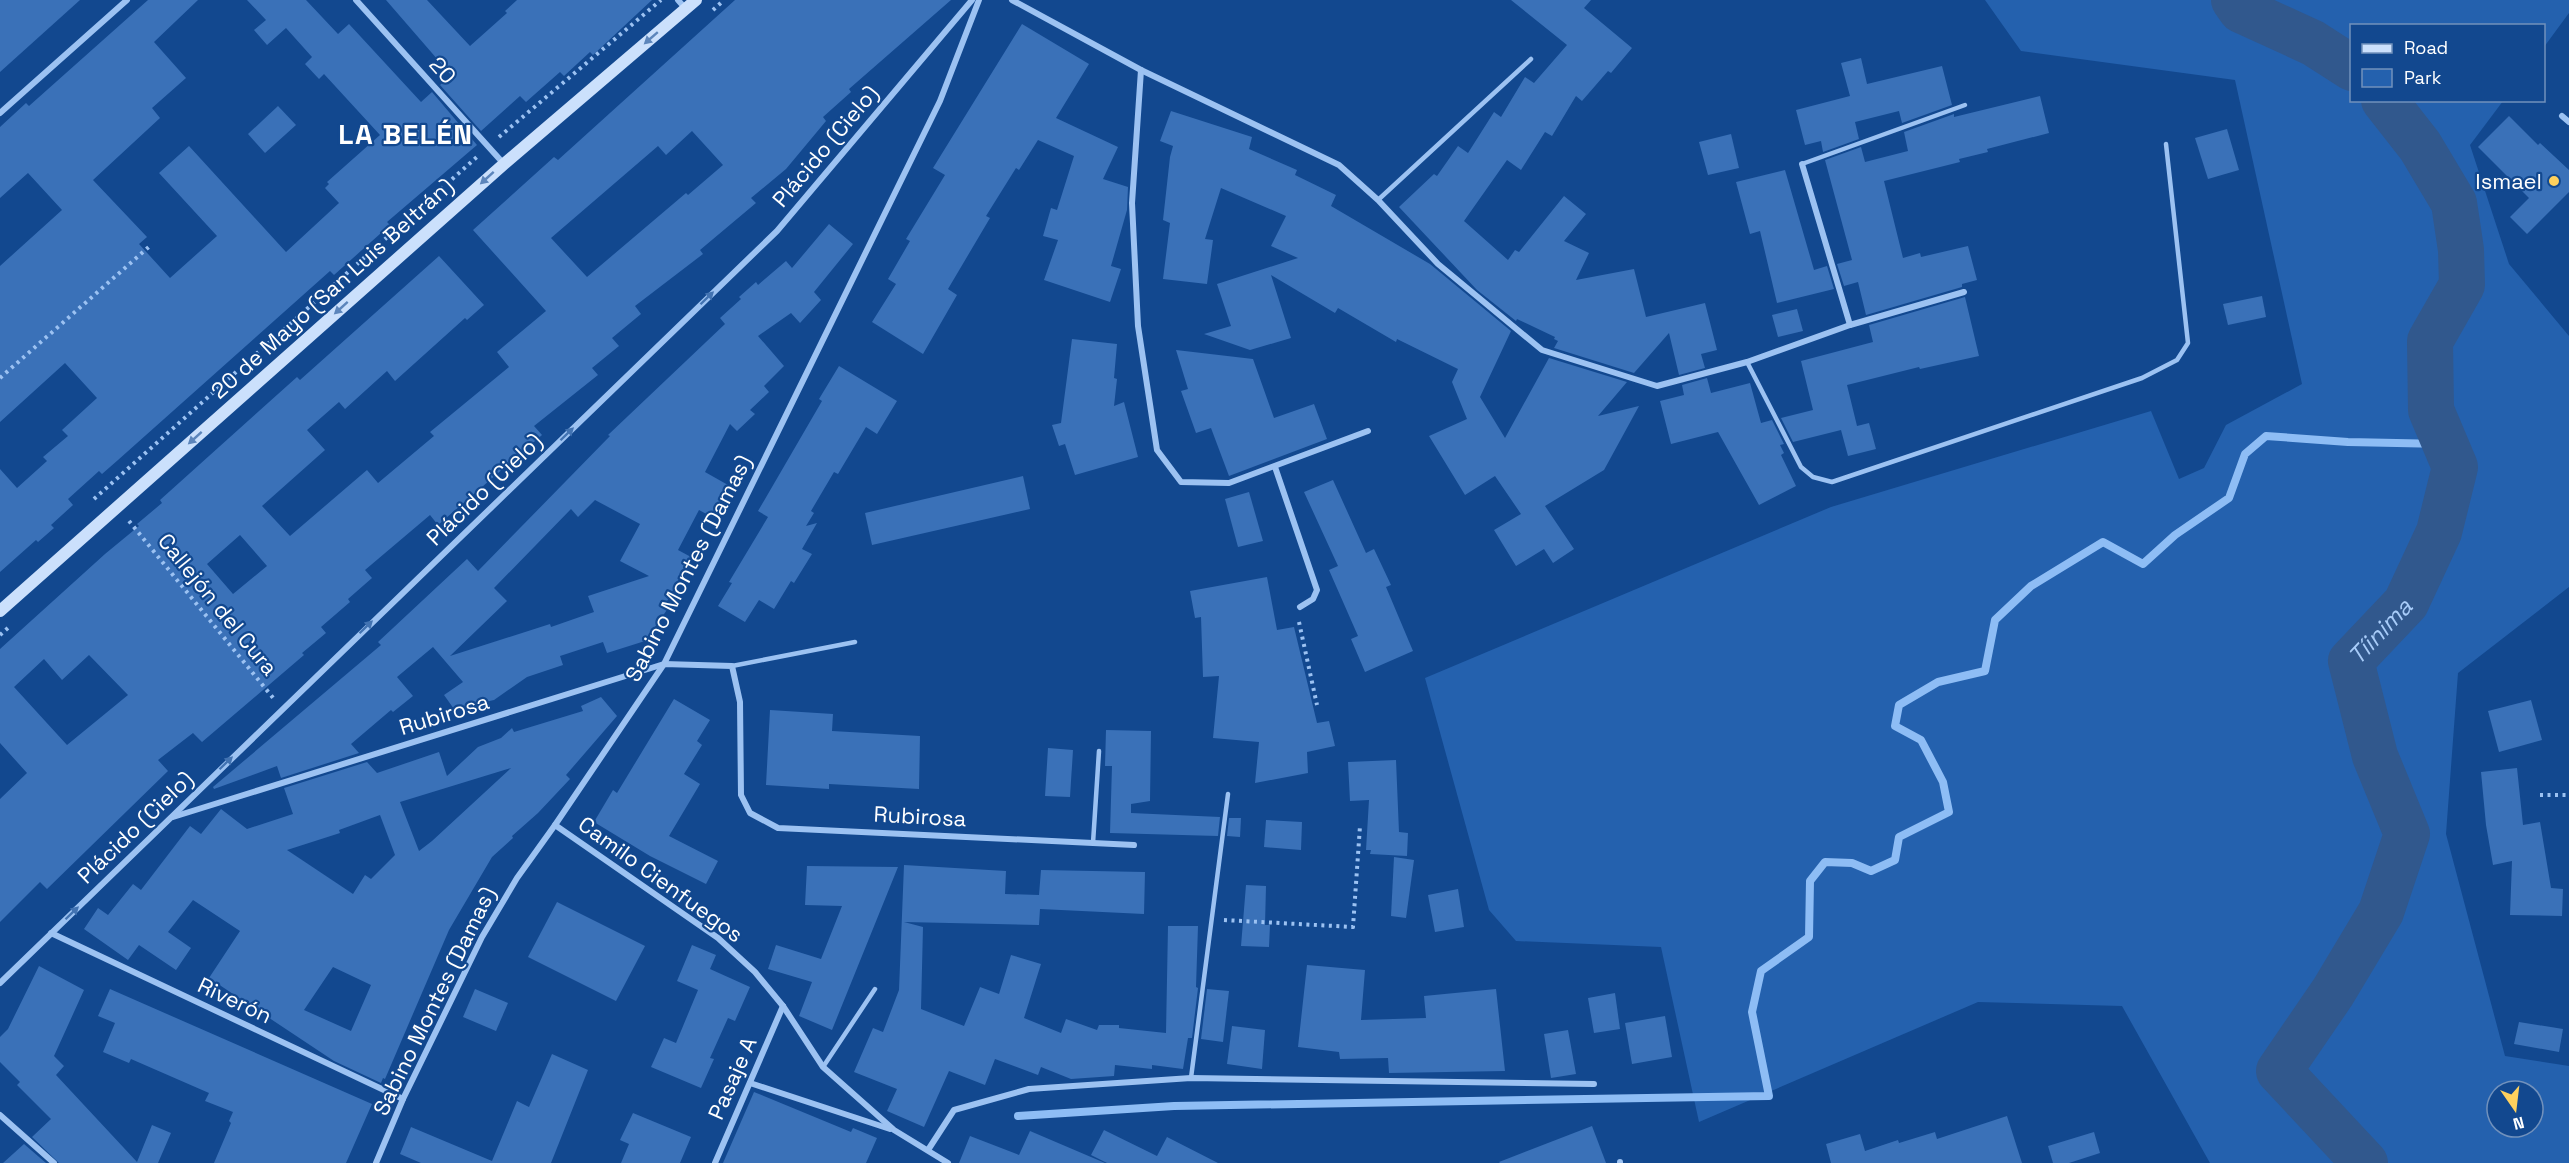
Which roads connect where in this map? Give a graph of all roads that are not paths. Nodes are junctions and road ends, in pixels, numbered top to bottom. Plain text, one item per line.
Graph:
1 (127, 0) edge
2 (356, 0) edge
3 (696, 0) edge
4 (972, 0) edge
5 (979, 0) edge
6 (1012, 0) edge
7 (682, 4) edge
8 (1531, 59) dead end
9 (1142, 70) junction
10 (1965, 105) dead end
11 (0, 113) edge
12 (2562, 116) dead end
13 (2569, 122) edge
14 (2166, 144) dead end
15 (504, 164) junction
16 (1802, 164) joint
17 (1378, 200) junction
18 (1964, 292) dead end
19 (1850, 325) junction
20 (1747, 362) junction
21 (1368, 431) dead end
22 (1275, 467) junction
23 (1300, 607) road end
24 (0, 611) edge
25 (855, 642) dead end
26 (664, 664) junction
27 (732, 666) junction
28 (1099, 751) dead end
29 (1228, 794) dead end
30 (169, 819) junction
31 (555, 825) junction
32 (1093, 843) junction
33 (1134, 845) dead end
34 (51, 933) junction
35 (0, 983) edge
36 (874, 989) dead end
37 (783, 1006) junction
38 (823, 1067) junction
39 (1191, 1078) junction
40 (750, 1083) junction
41 (1594, 1084) dead end
42 (403, 1100) junction
43 (0, 1116) edge
44 (894, 1130) junction
45 (928, 1150) junction
46 (54, 1163) edge
47 (376, 1163) edge
48 (714, 1163) edge
49 (948, 1163) edge

1 - 11 street
2 - 15 street, 20
3 - 7 main road, 20 de Mayo (San Luis Beltrán)
30 -> 4 street, Plácido (Cielo)
5 - 26 street, Sabino Montes (Damas)
6 - 9 street
7 -> 15 main road, 20 de Mayo (San Luis Beltrán)
8 - 17 lane
9 - 17 street
9 - 22 street
10 - 16 lane
12 - 13 street
14 - 20 lane
15 -> 24 main road, 20 de Mayo (San Luis Beltrán)
16 - 19 street
17 - 20 street
18 - 19 street
19 - 20 street
21 - 22 street
22 - 23 street
25 - 27 lane, Rubirosa
26 - 27 street, Rubirosa
26 - 30 street, Rubirosa
26 - 31 street, Sabino Montes (Damas)
27 - 32 street, Rubirosa
28 - 32 lane
29 - 39 lane
34 -> 30 street, Plácido (Cielo)
31 - 37 street, Camilo Cienfuegos
31 - 42 street, Sabino Montes (Damas)
32 - 33 street, Rubirosa
34 - 35 street, Plácido (Cielo)
34 - 42 street, Riverón
36 - 38 lane
37 - 38 street, Camilo Cienfuegos
37 - 40 street, Pasaje A
38 - 44 street, Camilo Cienfuegos
39 - 41 street
39 - 45 street
40 - 44 street
40 - 48 street, Pasaje A
42 - 47 street, Sabino Montes (Damas)
43 - 46 street
44 - 45 street, Camilo Cienfuegos
45 - 49 street, Camilo Cienfuegos

